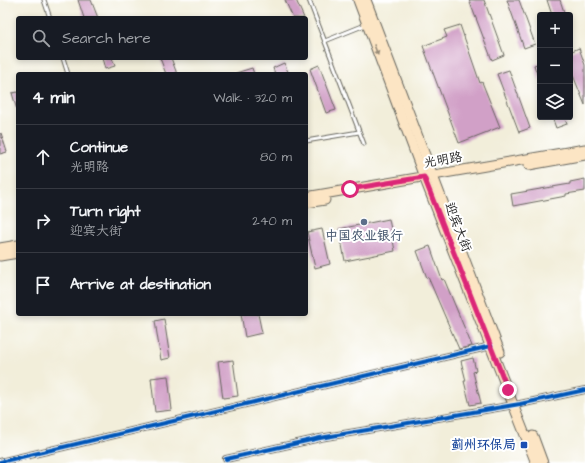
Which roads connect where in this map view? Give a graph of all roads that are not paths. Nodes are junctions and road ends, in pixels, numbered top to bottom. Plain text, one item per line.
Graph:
1 (44, 0) edge
2 (309, 0) edge
3 (358, 0) edge
4 (366, 0) edge
5 (49, 16) edge
6 (367, 24) junction
7 (325, 41) junction
8 (64, 60) edge
9 (67, 72) edge
10 (359, 132) junction
11 (308, 141) edge
12 (364, 144) dead end
13 (585, 149) edge
14 (585, 155) edge
15 (429, 179) junction
16 (308, 197) edge
17 (308, 203) edge
18 (16, 245) edge
19 (0, 248) edge
20 (16, 253) edge
21 (0, 256) edge
22 (491, 346) junction
23 (585, 390) edge
24 (517, 404) junction
25 (226, 459) dead end
26 (0, 462) edge
27 (536, 463) edge
28 (543, 463) edge

1 - 5 lane
2 - 7 lane
3 - 6 main road, 迎宾大街
4 - 15 main road, 迎宾大街
6 - 7 lane
6 -> 15 main road, 迎宾大街
7 - 10 lane
8 - 9 lane
10 - 11 lane
10 - 12 lane
13 - 15 main road, 光明路
14 - 15 main road, 光明路
15 - 16 main road, 光明路
15 - 17 main road, 光明路
15 - 22 main road, 迎宾大街
15 - 24 main road, 迎宾大街
18 - 19 main road
20 - 21 main road
22 - 24 main road, 迎宾大街
22 - 26 street
23 - 24 street
24 - 25 street
24 - 27 main road, 迎宾大街
24 - 28 main road, 迎宾大街

